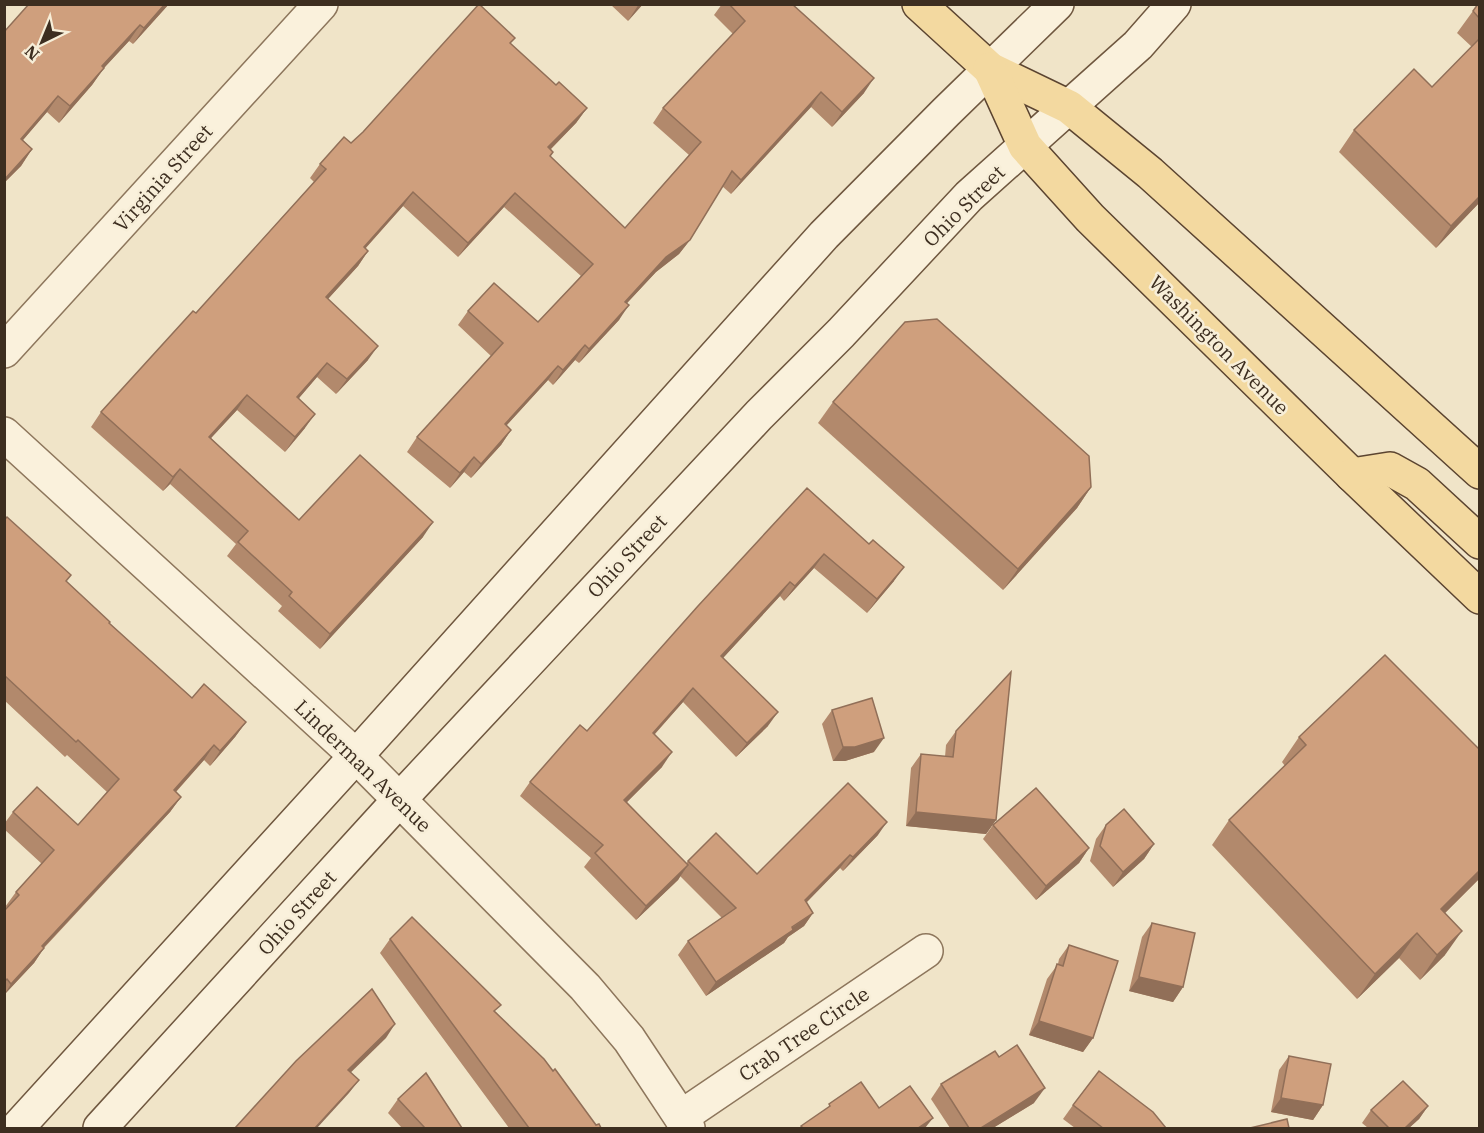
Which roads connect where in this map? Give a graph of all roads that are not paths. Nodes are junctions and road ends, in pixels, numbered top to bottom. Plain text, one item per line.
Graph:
1 (321, 4) edge
2 (919, 4) edge
3 (1057, 4) edge
4 (1174, 4) edge
5 (990, 69) junction
6 (1069, 107) junction
7 (1025, 146) junction
8 (4, 351) edge
9 (4, 434) edge
10 (1479, 472) edge
11 (1352, 475) junction
12 (1479, 542) edge
13 (1479, 597) edge
14 (356, 756) junction
15 (400, 799) junction
16 (926, 951) dead end
17 (684, 1123) edge
18 (17, 1128) edge
19 (100, 1128) edge

1 - 8 street, Virginia Street
2 - 5 main road, Washington Avenue
3 - 5 street
4 - 6 street, Ohio Street
5 - 6 main road, Washington Avenue
5 - 7 main road, Washington Avenue
5 - 14 street
6 - 7 street, Ohio Street
6 - 10 main road, Washington Avenue
7 - 11 main road, Washington Avenue
7 - 15 street, Ohio Street
9 - 14 street, Linderman Avenue
11 - 12 main road
11 - 13 main road, Washington Avenue
14 - 15 street, Linderman Avenue
14 - 18 street
15 - 17 street, Linderman Avenue
15 - 19 street, Ohio Street
16 - 17 street, Crab Tree Circle

